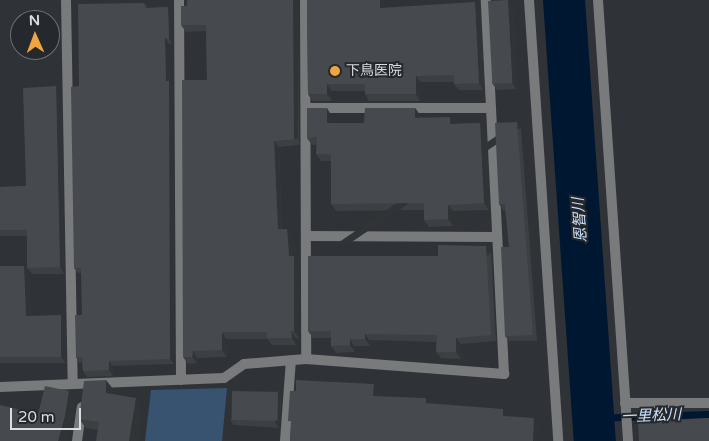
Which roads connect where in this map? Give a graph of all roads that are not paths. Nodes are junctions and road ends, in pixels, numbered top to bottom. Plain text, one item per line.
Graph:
1 (66, 0) edge
2 (179, 0) edge
3 (305, 0) edge
4 (486, 0) edge
5 (529, 0) edge
6 (598, 0) edge
7 (306, 108) junction
8 (491, 108) junction
9 (306, 236) junction
10 (497, 237) junction
11 (306, 359) junction
12 (291, 360) junction
13 (181, 380) junction
14 (73, 384) junction
15 (85, 384) junction
16 (0, 387) edge
17 (709, 403) edge
18 (625, 406) junction
19 (77, 441) edge
20 (285, 441) edge
21 (558, 441) edge
22 (628, 441) edge

1 - 14 street
2 - 13 street
3 - 7 street
4 - 8 street
5 - 21 street
6 - 18 street
7 - 8 street
7 - 9 street
8 - 10 street
9 - 10 street
9 - 11 street
10 - 11 street
11 - 12 street
12 - 13 street
12 - 20 street
13 - 15 street
14 - 15 street
14 - 16 street
15 - 19 street
17 - 18 street
18 - 22 street

